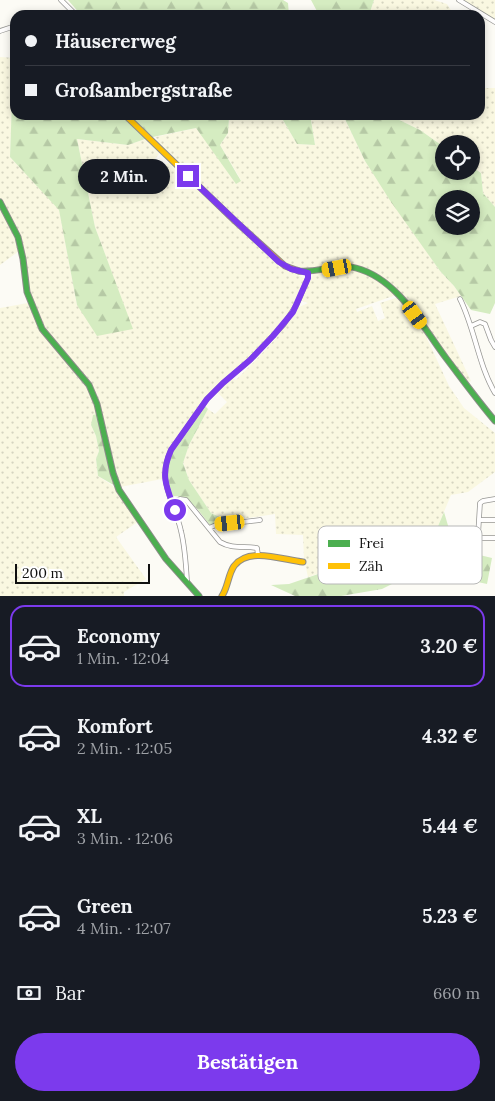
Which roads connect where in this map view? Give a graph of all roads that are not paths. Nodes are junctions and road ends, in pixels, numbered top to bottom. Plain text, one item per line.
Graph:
1 (61, 0) edge
2 (458, 0) edge
3 (71, 10) edge
4 (475, 10) edge
5 (130, 120) edge
6 (0, 202) edge
7 (308, 273) junction
8 (460, 299) dead end
9 (471, 326) junction
10 (495, 347) edge
11 (495, 393) edge
12 (495, 421) edge
13 (495, 500) edge
14 (172, 502) junction
15 (260, 520) dead end
16 (479, 520) junction
17 (495, 520) edge
18 (479, 526) edge
19 (209, 528) junction
20 (482, 537) edge
21 (495, 538) edge
22 (258, 554) junction
23 (303, 562) dead end
24 (187, 581) junction
25 (200, 596) edge
26 (222, 596) edge

1 - 3 street
2 - 4 street
5 - 7 street
6 - 24 street
7 - 12 street
7 - 14 street
8 - 9 street
9 - 10 street
9 - 11 street
13 - 16 street
14 - 19 street
14 - 24 street
15 - 19 street
16 - 17 street
16 - 18 street
19 - 22 street
20 - 21 street
22 - 23 street
22 - 26 street
24 - 25 street

